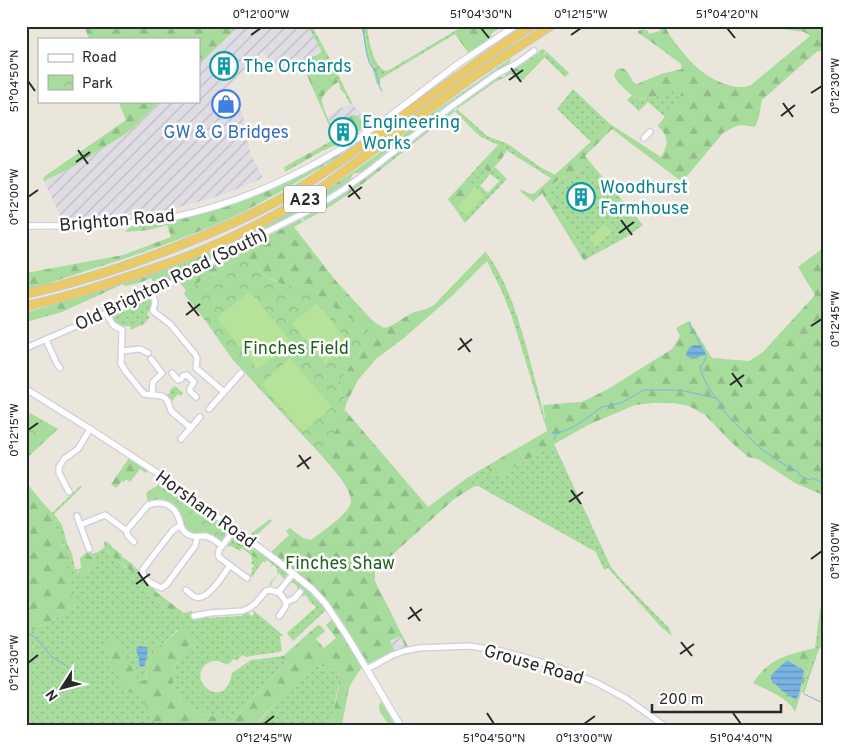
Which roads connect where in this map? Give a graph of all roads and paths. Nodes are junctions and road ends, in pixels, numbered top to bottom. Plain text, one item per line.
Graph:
1 (515, 26) edge
2 (531, 26) edge
3 (550, 26) edge
4 (534, 51) dead end
5 (650, 132) dead end
6 (644, 138) dead end
7 (26, 226) edge
8 (152, 293) junction
9 (26, 294) edge
10 (26, 306) edge
11 (106, 314) junction
12 (129, 329) dead end
13 (122, 330) junction
14 (46, 340) junction
15 (26, 348) edge
16 (122, 351) junction
17 (148, 353) dead end
18 (151, 359) dead end
19 (57, 366) dead end
20 (197, 369) junction
21 (172, 373) dead end
22 (241, 373) dead end
23 (186, 377) junction
24 (26, 389) edge
25 (224, 392) junction
26 (152, 395) junction
27 (196, 397) dead end
28 (209, 409) dead end
29 (200, 417) dead end
30 (191, 428) junction
31 (90, 429) junction
32 (181, 439) dead end
33 (69, 492) dead end
34 (77, 516) dead end
35 (80, 525) junction
36 (180, 526) junction
37 (126, 530) junction
38 (234, 530) junction
39 (197, 537) junction
40 (134, 542) dead end
41 (222, 546) junction
42 (89, 549) dead end
43 (230, 566) junction
44 (293, 574) junction
45 (247, 578) dead end
46 (186, 590) dead end
47 (278, 591) junction
48 (300, 592) dead end
49 (286, 602) junction
50 (194, 616) dead end
51 (279, 616) dead end
52 (367, 669) junction
53 (400, 725) edge
54 (663, 725) edge

1 - 7 street, Brighton Road
2 - 9 highway, A23
3 - 10 highway, A23
4 - 8 street, Old Brighton Road (South)
5 - 6 street
8 - 11 street, Old Brighton Road (South)
8 - 20 street
11 - 13 street
11 - 14 street, Old Brighton Road (South)
12 - 13 street
13 - 16 street
14 - 15 street, Old Brighton Road (South)
14 - 19 street
16 - 17 street
16 - 26 street
18 - 26 street
20 - 23 street
20 - 25 street
21 - 23 street
22 - 25 street
23 - 27 street
24 - 31 street, Horsham Road
25 - 28 street
26 - 30 street
29 - 30 street
30 - 32 street
31 - 33 street
31 - 38 street, Horsham Road
34 - 35 street
35 - 37 street
35 - 42 street
36 - 37 street
36 - 39 street
36 - 39 street
37 - 40 street
38 - 41 street
38 - 44 street, Horsham Road
39 - 41 street
41 - 43 street
43 - 45 street
43 - 46 street
44 - 47 street
44 - 52 street, Horsham Road
47 - 49 street
47 - 50 street
48 - 49 street
49 - 51 street
52 - 53 street, Horsham Road
52 - 54 street, Grouse Road

